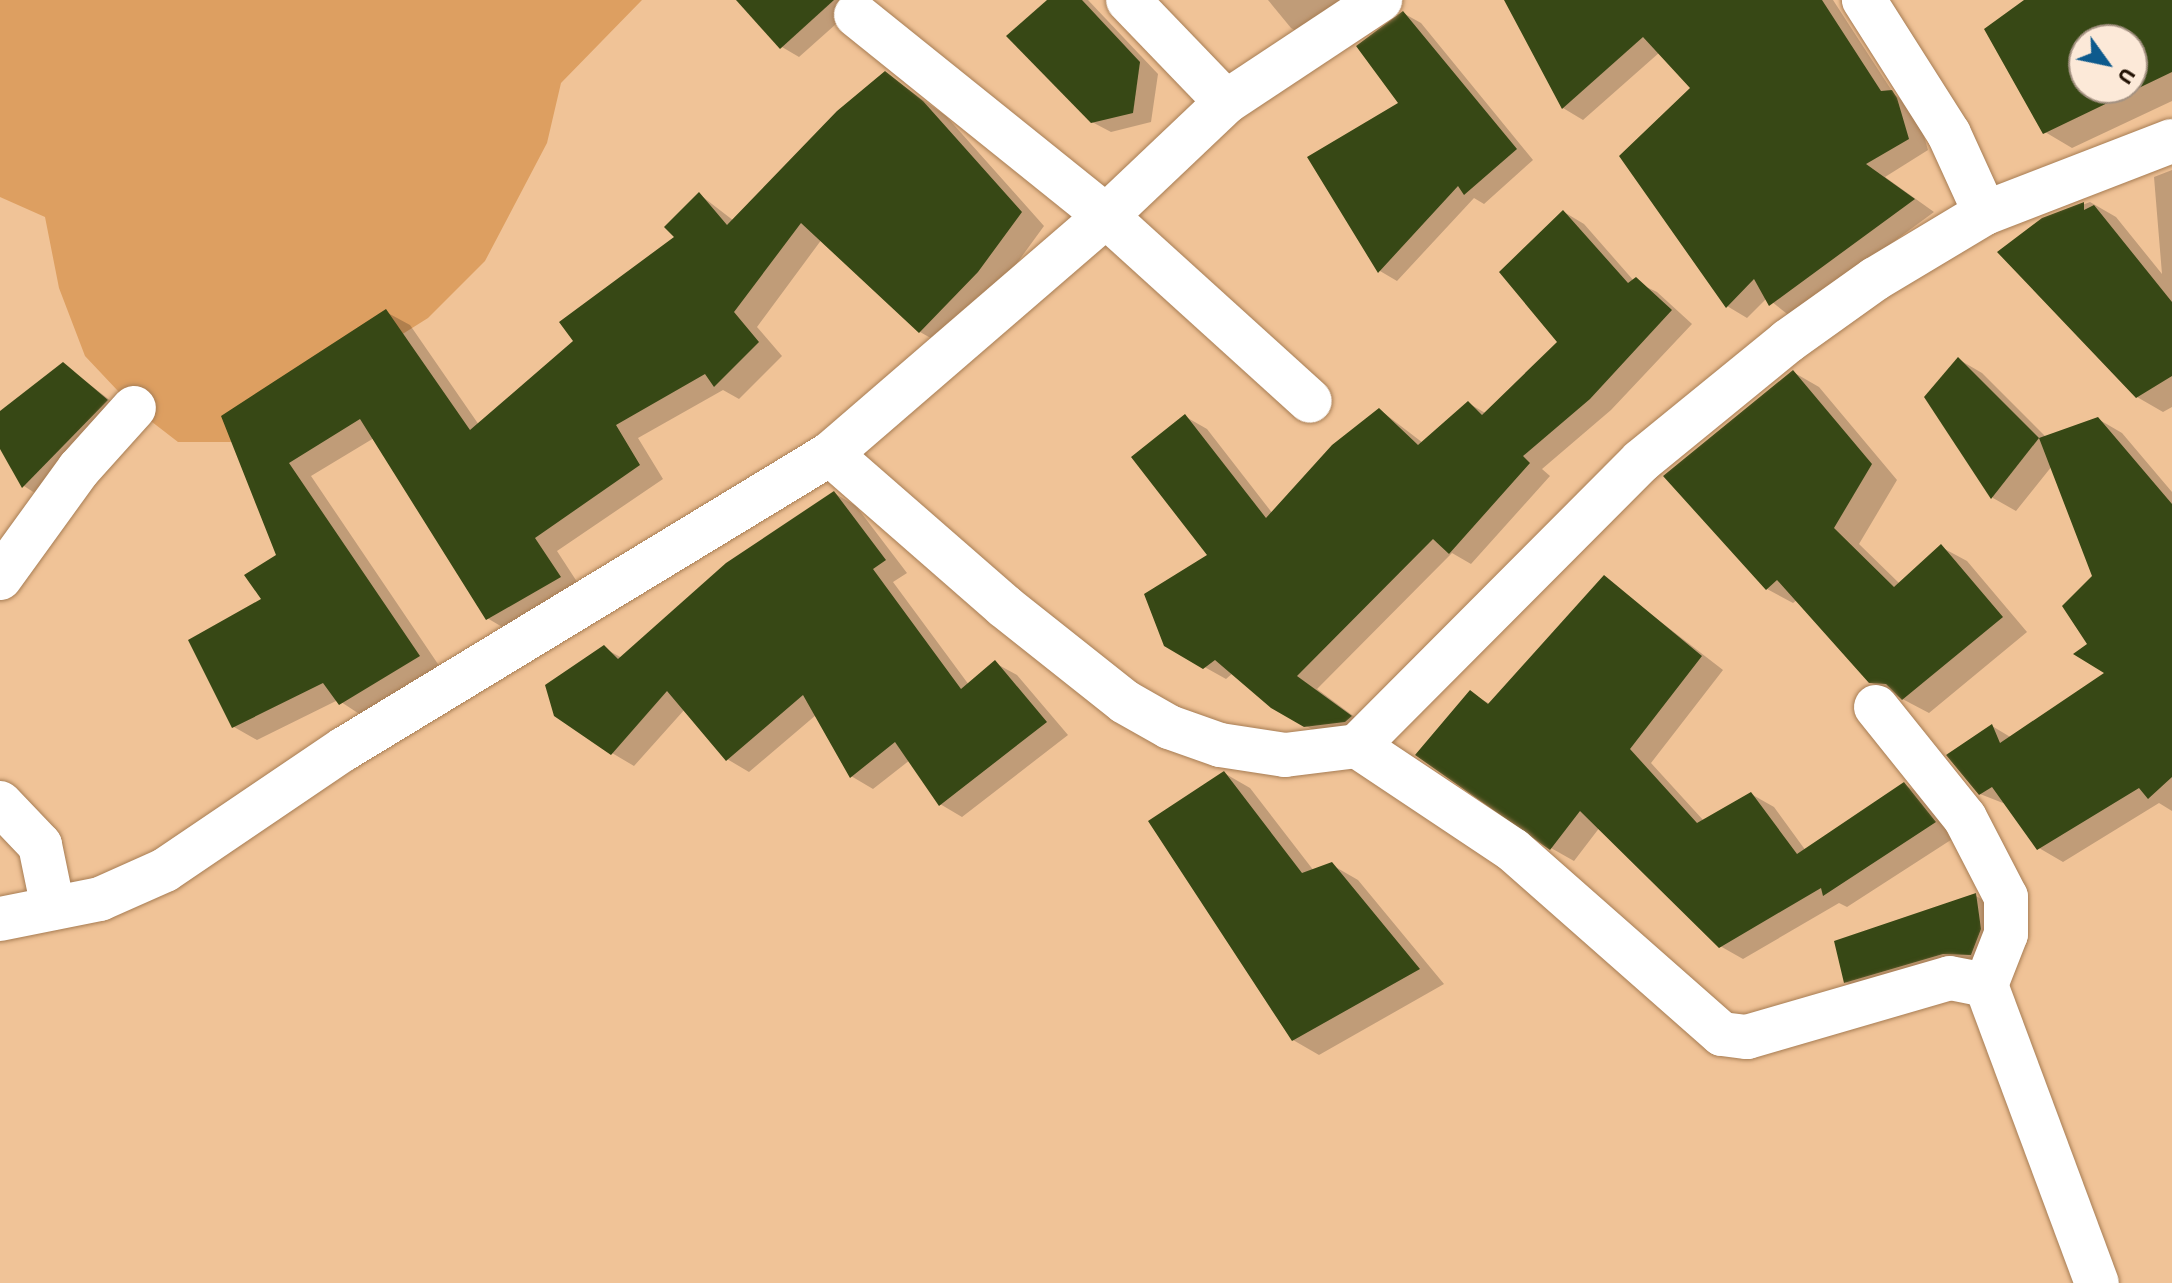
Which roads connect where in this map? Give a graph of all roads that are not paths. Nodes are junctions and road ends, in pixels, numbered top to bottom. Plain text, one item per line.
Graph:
1 (1128, 0) edge
2 (1380, 0) edge
3 (1864, 0) edge
4 (856, 15) dead end
5 (1226, 102) junction
6 (2172, 141) edge
7 (1985, 213) junction
8 (1106, 216) junction
9 (1310, 401) dead end
10 (134, 408) dead end
11 (830, 454) junction
12 (0, 578) edge
13 (1876, 707) dead end
14 (1357, 746) junction
15 (0, 803) edge
16 (53, 908) junction
17 (0, 919) edge
18 (1986, 985) junction
19 (2097, 1283) edge

1 - 5 street
2 - 5 street
3 - 7 street
4 - 8 street
5 - 8 street
6 - 7 street
7 - 14 street
8 - 9 street
8 - 11 street
10 - 12 street
11 - 14 street
11 - 16 street
13 - 18 street
14 - 18 street
15 - 16 street
16 - 17 street
18 - 19 street

